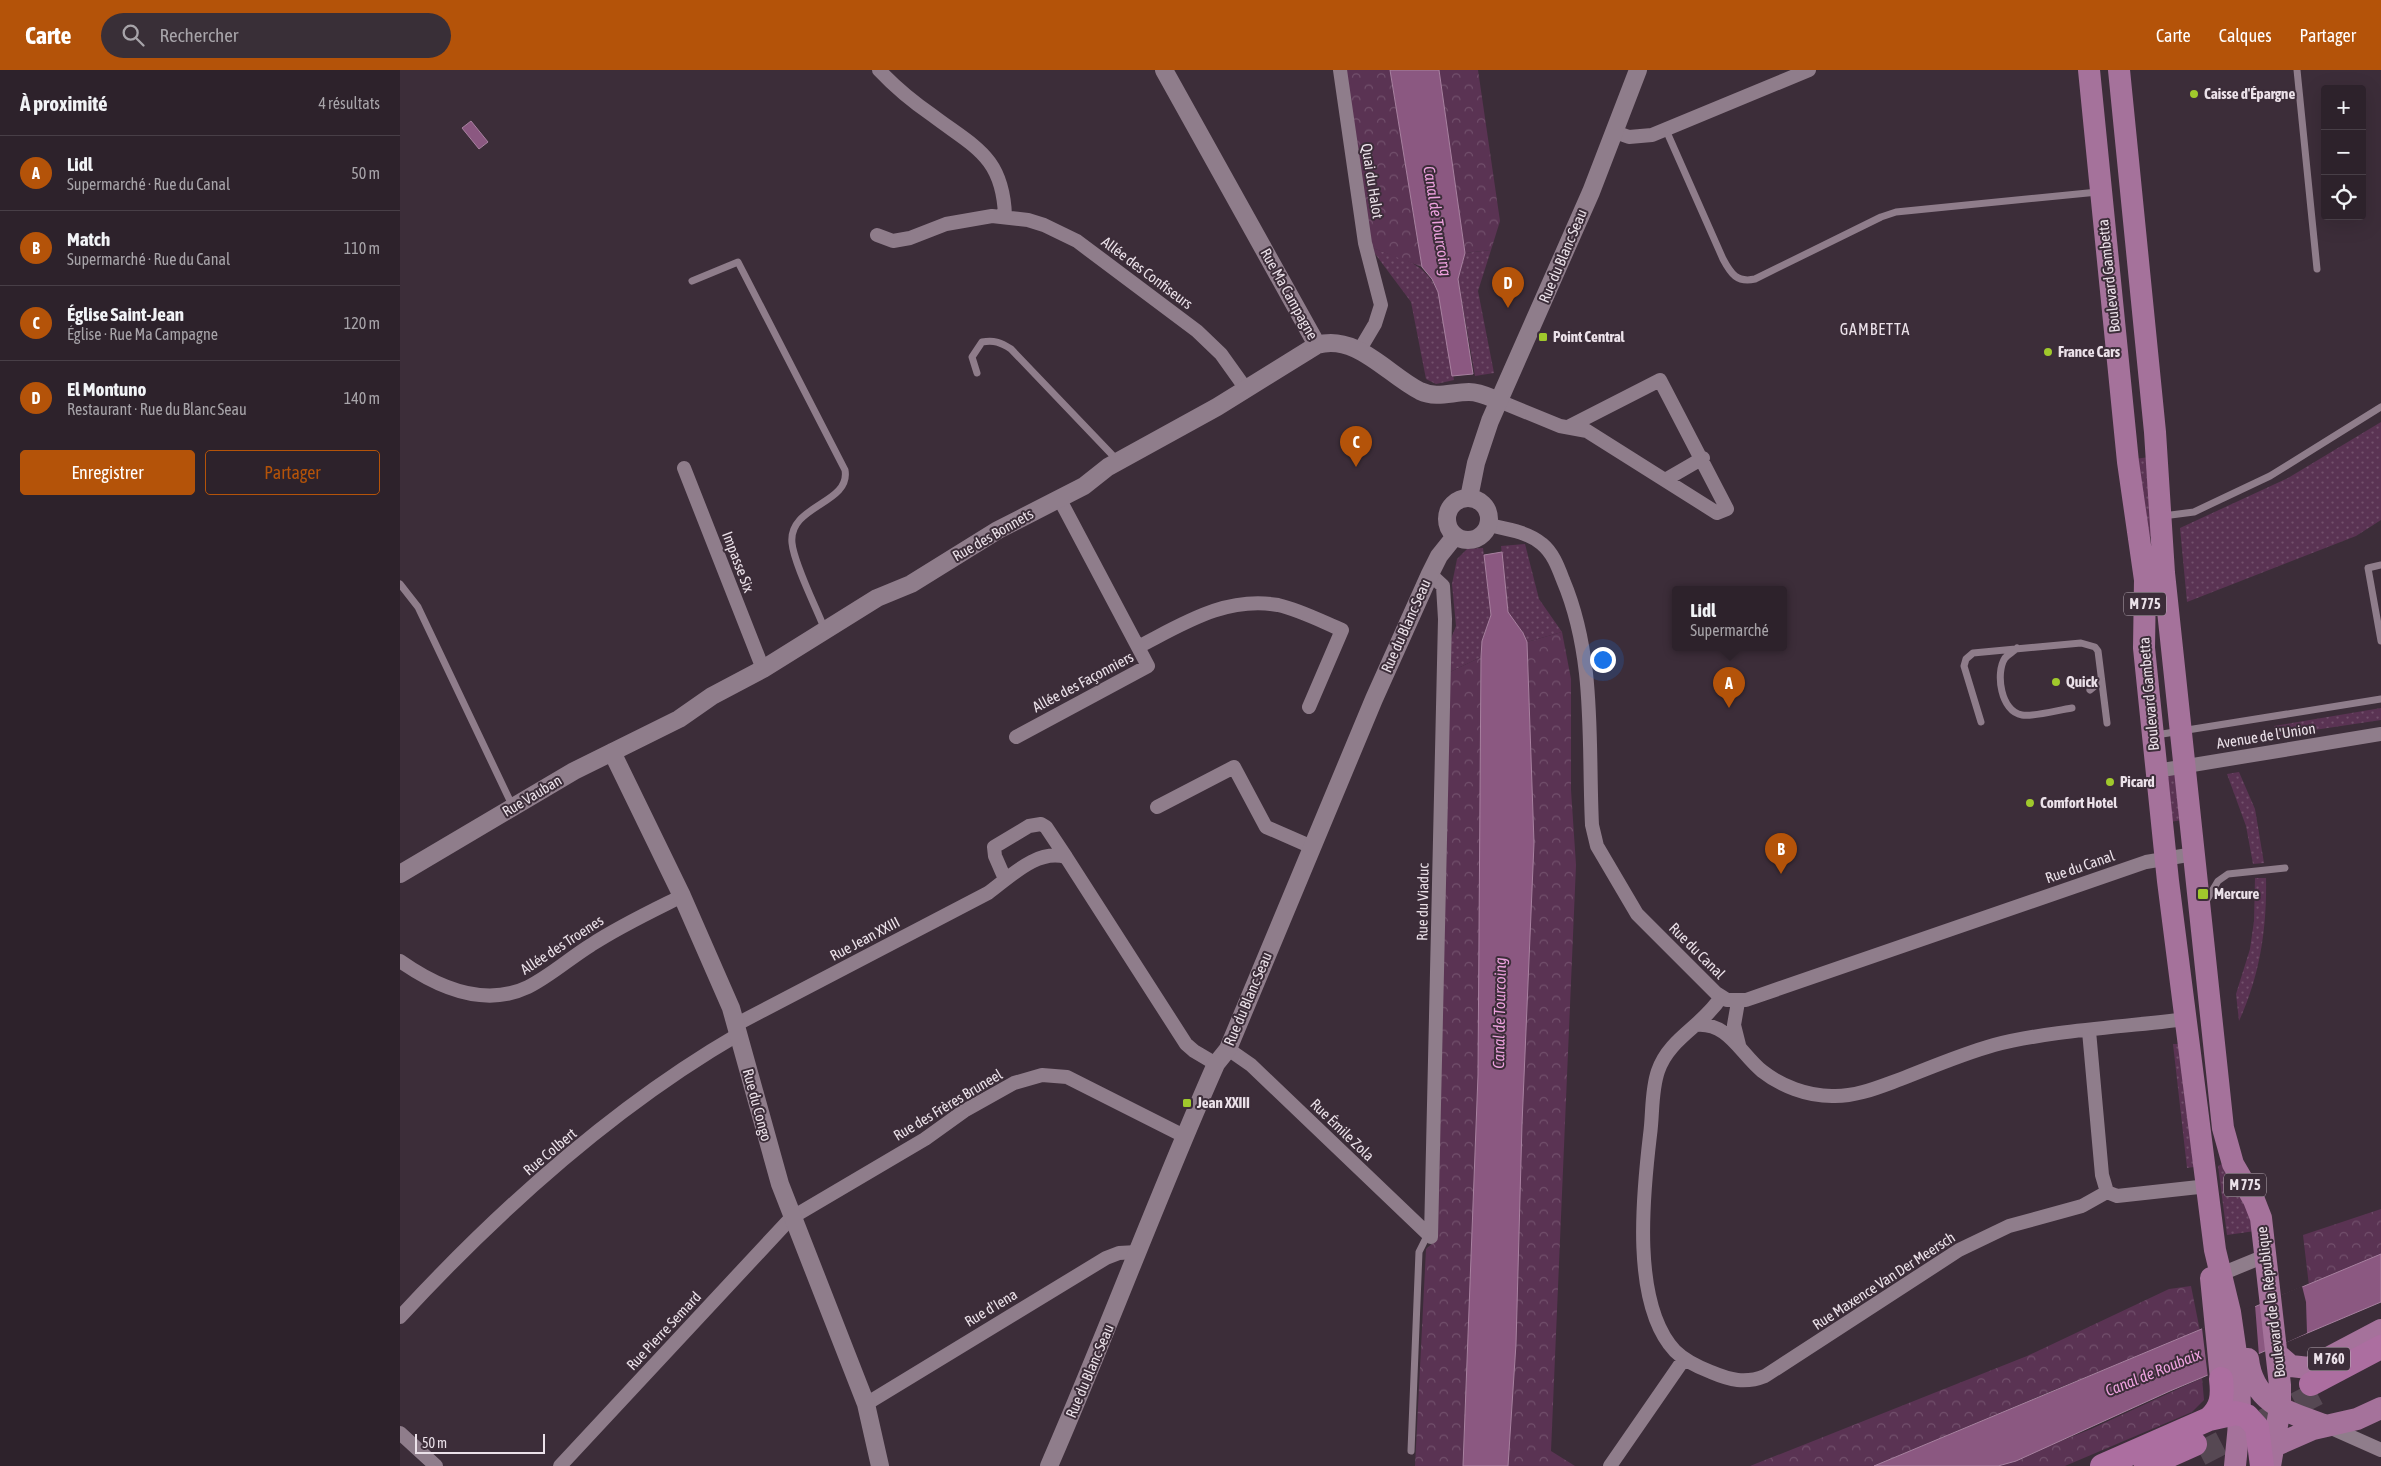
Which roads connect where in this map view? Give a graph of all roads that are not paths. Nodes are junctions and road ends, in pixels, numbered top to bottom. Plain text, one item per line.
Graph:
1 (879, 70) edge
2 (1164, 70) edge
3 (1340, 70) edge
4 (1638, 70) edge
5 (1809, 70) edge
6 (2089, 70) edge
7 (2119, 70) edge
8 (2297, 70) edge
9 (1666, 130) junction
10 (1615, 132) junction
11 (2101, 192) junction
12 (1005, 216) junction
13 (877, 235) dead end
14 (2318, 268) dead end
15 (692, 281) dead end
16 (1317, 345) junction
17 (1360, 351) junction
18 (978, 374) dead end
19 (1246, 389) junction
20 (1499, 401) junction
21 (2381, 407) edge
22 (1568, 427) junction
23 (1703, 458) junction
24 (1118, 462) junction
25 (684, 468) dead end
26 (1665, 480) junction
27 (1059, 498) junction
28 (1469, 498) junction
29 (2160, 516) junction
30 (1488, 525) junction
31 (1455, 536) junction
32 (2381, 565) edge
33 (1430, 574) junction
34 (400, 584) edge
35 (826, 631) junction
36 (2381, 641) edge
37 (1138, 647) junction
38 (2017, 648) junction
39 (763, 669) junction
40 (2101, 681) junction
41 (2090, 690) dead end
42 (2381, 699) edge
43 (1308, 707) dead end
44 (2072, 708) dead end
45 (1981, 722) dead end
46 (2107, 723) dead end
47 (668, 726) joint
48 (2181, 732) junction
49 (2381, 734) edge
50 (2153, 735) junction
51 (1016, 737) dead end
52 (612, 752) junction
53 (2185, 766) junction
54 (2156, 771) junction
55 (513, 807) junction
56 (1157, 808) dead end
57 (1312, 847) junction
58 (2194, 854) junction
59 (1066, 857) junction
60 (2165, 858) junction
61 (2285, 868) dead end
62 (400, 874) edge
63 (1005, 879) junction
64 (682, 896) junction
65 (2200, 912) junction
66 (400, 961) edge
67 (1721, 997) junction
68 (1738, 1002) junction
69 (2186, 1019) junction
70 (1696, 1025) junction
71 (738, 1029) junction
72 (2089, 1031) junction
73 (1228, 1049) junction
74 (1742, 1050) junction
75 (1216, 1064) junction
76 (2222, 1115) joint
77 (1184, 1136) junction
78 (2208, 1186) junction
79 (2107, 1192) junction
80 (791, 1218) junction
81 (1430, 1235) junction
82 (2215, 1250) junction
83 (1137, 1252) junction
84 (2266, 1256) junction
85 (2221, 1274) junction
86 (2222, 1298) junction
87 (400, 1317) edge
88 (2381, 1330) edge
89 (2381, 1347) edge
90 (2277, 1354) junction
91 (1684, 1358) junction
92 (2381, 1359) edge
93 (2237, 1374) junction
94 (866, 1404) junction
95 (2280, 1408) junction
96 (2381, 1408) edge
97 (2240, 1414) junction
98 (2209, 1419) junction
99 (2324, 1425) junction
100 (400, 1433) edge
101 (2381, 1450) edge
102 (1411, 1451) dead end
103 (2267, 1458) edge
104 (1054, 1464) edge
105 (2234, 1465) edge
106 (436, 1466) edge
107 (560, 1466) edge
108 (880, 1466) edge
109 (1610, 1466) edge
110 (2102, 1466) edge
111 (2146, 1466) edge
112 (2173, 1466) edge

1 - 12 street
2 - 16 street, Rue Ma Campagne
3 - 17 street, Quai du Halot
4 - 10 street, Rue du Blanc Seau
5 - 9 street
6 - 11 main road, Boulevard Gambetta / M 775
7 - 29 main road, Boulevard Gambetta / M 775
8 - 14 lane
9 - 10 street
9 - 11 lane
10 - 20 street, Rue du Blanc Seau
11 - 50 main road, Boulevard Gambetta / M 775
12 - 13 street, Allée des Confiseurs
12 - 19 street, Allée des Confiseurs
15 - 35 lane
16 - 17 street, Rue Ma Campagne
16 - 19 street, Rue des Bonnets
17 - 20 street, Rue Ma Campagne
18 - 24 lane
19 - 24 street, Rue des Bonnets
20 - 22 street
20 - 28 street, Rue du Blanc Seau
21 - 29 lane
22 - 23 street
22 - 26 street
23 - 26 street
23 - 26 street
24 - 27 street, Rue des Bonnets
25 - 39 street, Impasse Six
27 - 35 street, Rue des Bonnets
27 - 37 street, Allée des Façonniers
28 - 30 street
28 - 31 street
29 - 48 main road, Boulevard Gambetta / M 775
30 - 31 street
30 - 67 street, Rue du Canal
31 - 33 street, Rue du Blanc Seau
32 - 36 lane
33 - 57 street, Rue du Blanc Seau
33 - 81 street, Rue du Viaduc
34 - 55 lane
35 - 39 street, Rue des Bonnets
37 - 43 street, Allée des Façonniers
37 - 51 street, Allée des Façonniers
38 - 40 lane
38 - 44 lane
38 - 45 lane
39 - 47 street, Rue des Bonnets
40 - 41 lane
40 - 46 lane
42 - 48 lane
47 - 52 street, Rue Vauban
48 - 50 lane
48 - 53 main road, Boulevard Gambetta / M 775
49 - 53 street, Avenue de l'Union
50 - 54 main road, Boulevard Gambetta / M 775
52 - 55 street, Rue Vauban
52 - 64 street, Rue du Congo
53 - 54 street, Avenue de l'Union
53 - 58 main road, Boulevard Gambetta / M 775
54 - 60 main road, Boulevard Gambetta / M 775
55 - 62 street, Rue Vauban
56 - 57 street
57 - 73 street, Rue du Blanc Seau
58 - 60 street, Rue du Canal
58 - 65 main road, Boulevard Gambetta / M 775
59 - 63 street, Rue Jean XXIII
59 - 63 street
59 - 75 street
60 - 68 street, Rue du Canal
60 - 69 main road, Boulevard Gambetta / M 775
61 - 65 lane
63 - 71 street, Rue Jean XXIII
64 - 66 street, Allée des Troenes
64 - 71 street, Rue du Congo
65 - 76 main road, Boulevard Gambetta / M 775
67 - 68 street, Rue du Canal
67 - 70 street, Rue Maxence Van Der Meersch
68 - 74 street
69 - 72 street
69 - 78 main road, Boulevard Gambetta / M 775
70 - 74 street
70 - 91 street, Rue Maxence Van Der Meersch
71 - 80 street, Rue du Congo
71 - 87 street, Rue Colbert
72 - 74 street
72 - 79 street
73 - 75 street, Rue du Blanc Seau
73 - 81 street, Rue Émile Zola
75 - 77 street, Rue du Blanc Seau
76 - 84 main road, Boulevard de la République / M 775
77 - 80 street, Rue des Frères Bruneel
77 - 83 street, Rue du Blanc Seau
78 - 79 street
78 - 82 main road, M 775
79 - 91 street, Rue Maxence Van Der Meersch
80 - 94 street, Rue du Congo
80 - 107 street, Rue Pierre Semard
81 - 102 lane
82 - 85 main road, M 775
82 - 86 main road, M 775
83 - 94 street, Rue d'Iena
83 - 104 street, Rue du Blanc Seau
84 - 85 street
84 - 90 main road, Boulevard de la République / M 775
85 - 86 main road, M 775
86 - 93 main road, M 775
86 - 93 main road, M 775
88 - 90 main road, M 760
89 - 92 highway
90 - 95 main road, Boulevard de la République / M 775
91 - 109 street
93 - 95 main road
93 - 97 main road, M 775
93 - 98 highway
94 - 108 street, Rue du Congo
95 - 99 main road
95 - 103 main road, Boulevard de la République / M 775
96 - 99 main road
97 - 98 highway
97 - 103 highway
97 - 105 main road, M 775
98 - 110 highway
99 - 101 street
99 - 103 main road
100 - 106 street
103 - 105 main road
111 - 112 highway

